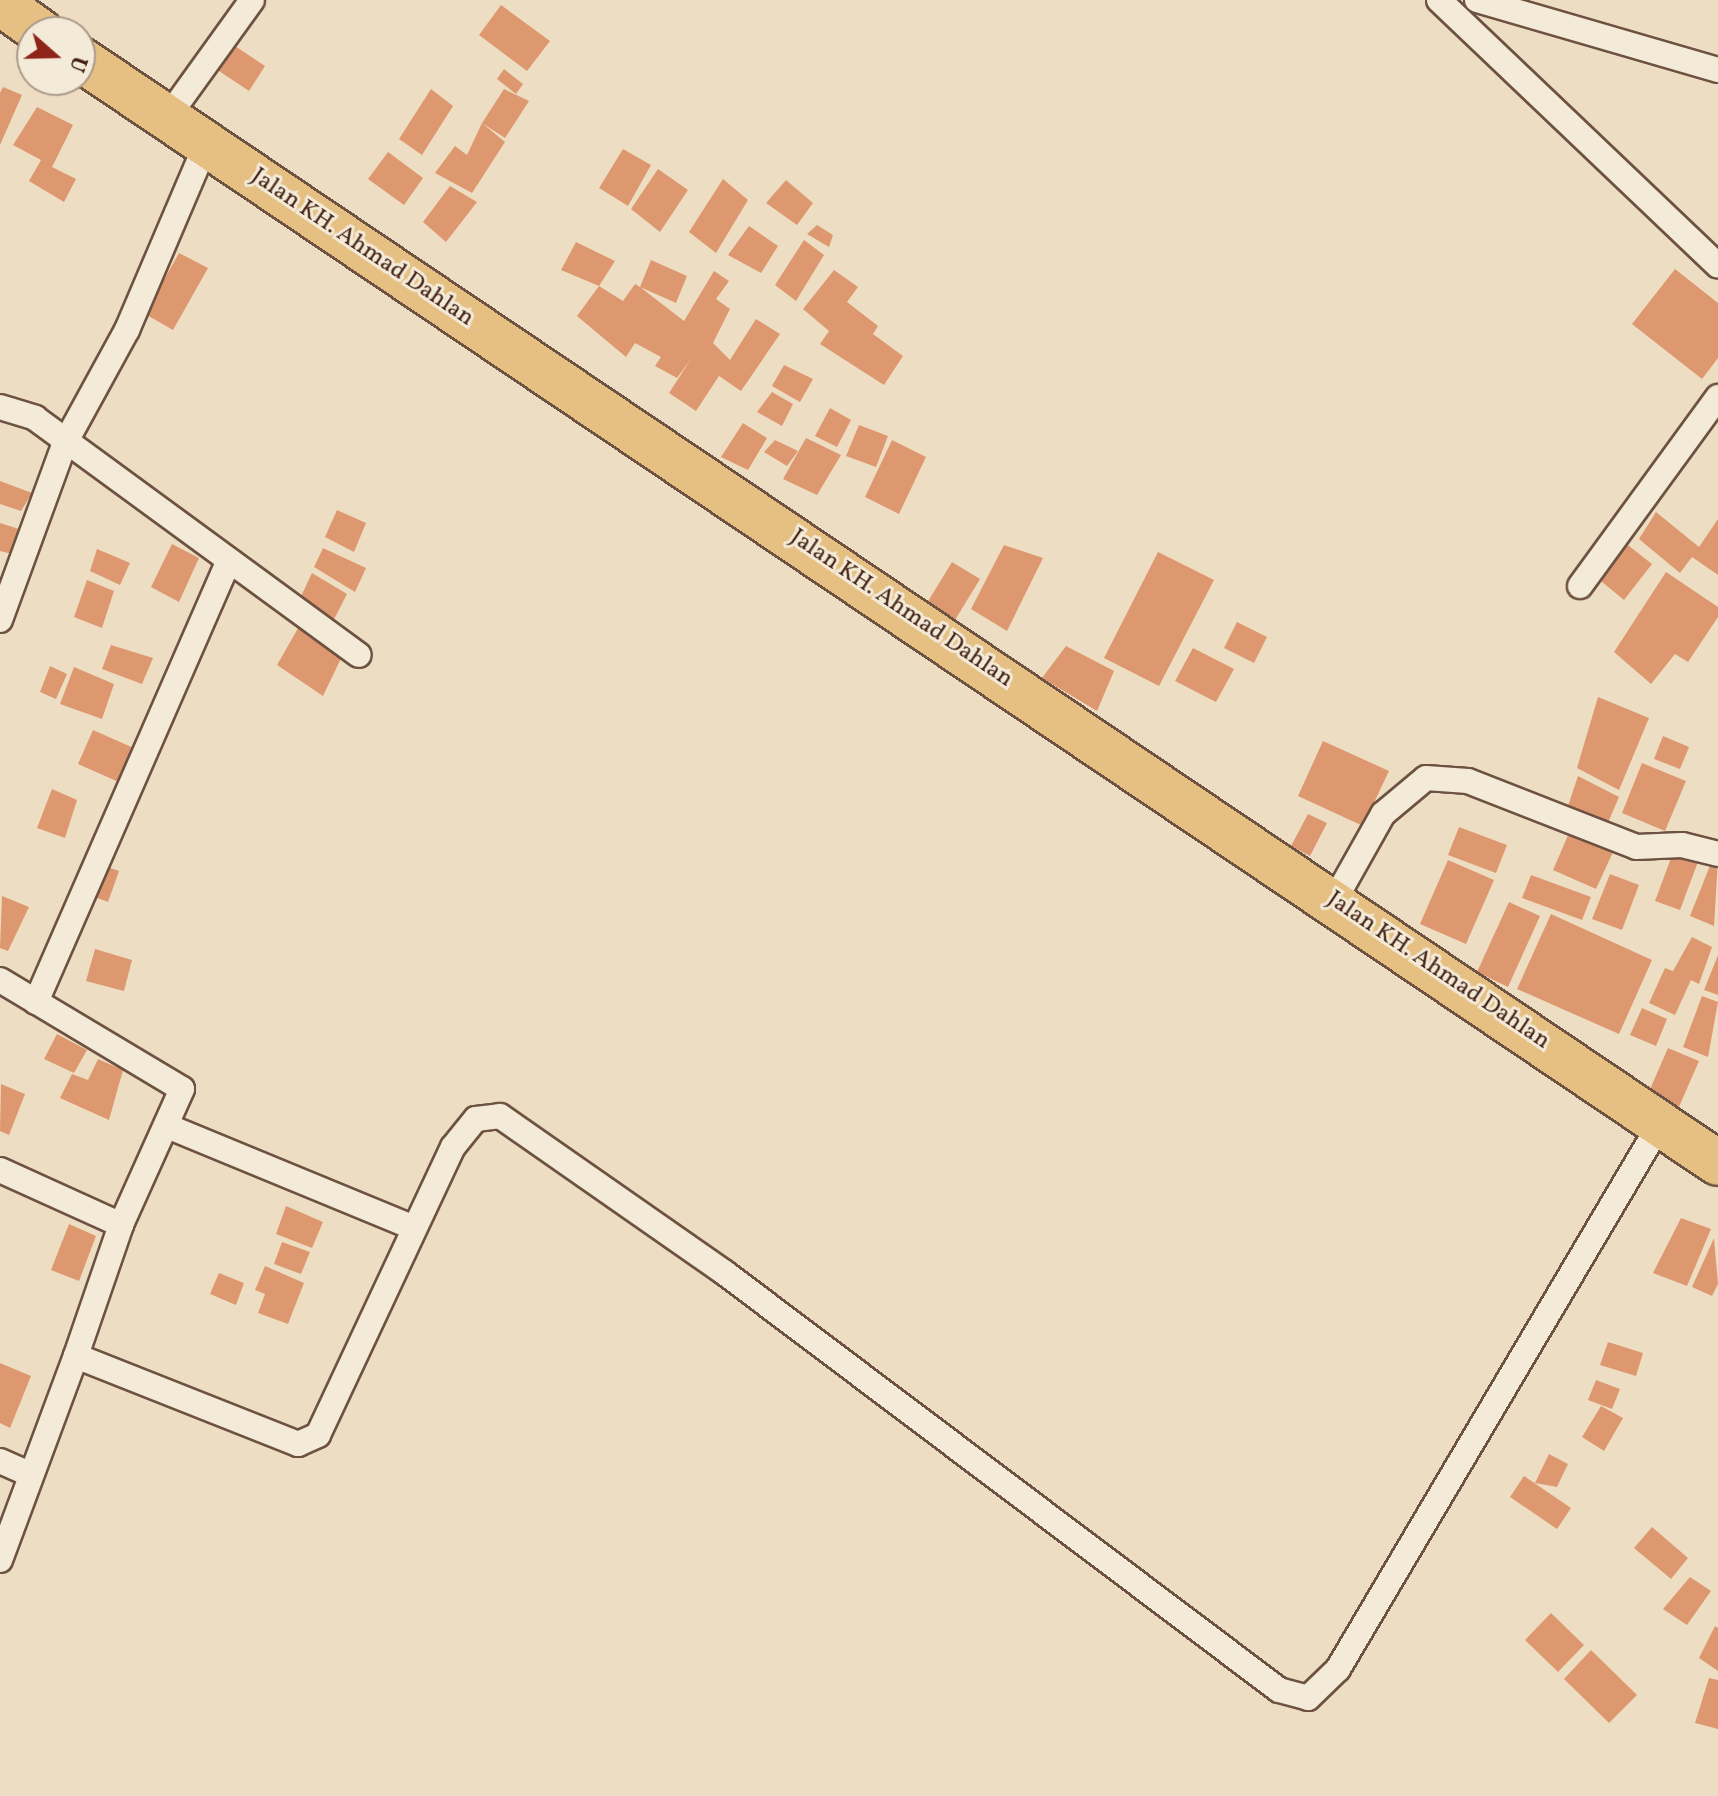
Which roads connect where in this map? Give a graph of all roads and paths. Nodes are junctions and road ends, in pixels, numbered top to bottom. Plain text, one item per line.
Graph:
1 (252, 0) edge
2 (1439, 0) edge
3 (1477, 0) edge
4 (0, 3) edge
5 (18, 16) edge
6 (96, 70) edge
7 (1718, 70) edge
8 (167, 118) junction
9 (206, 145) junction
10 (1718, 266) edge
11 (1718, 397) edge
12 (0, 407) edge
13 (64, 445) junction
14 (228, 562) junction
15 (1580, 586) dead end
16 (0, 620) edge
17 (359, 655) dead end
18 (1718, 854) edge
19 (1334, 901) junction
20 (0, 980) edge
21 (36, 1002) junction
22 (1660, 1124) junction
23 (167, 1126) junction
24 (1718, 1163) edge
25 (0, 1170) edge
26 (121, 1225) junction
27 (414, 1228) junction
28 (76, 1356) junction
29 (0, 1461) edge
30 (31, 1475) junction
31 (0, 1560) edge

1 - 8 street
2 - 10 street
3 - 7 street
4 - 5 highway
6 - 8 highway, Jalan KH. Ahmad Dahlan
8 - 9 highway, Jalan KH. Ahmad Dahlan
9 - 13 street
9 - 19 highway, Jalan KH. Ahmad Dahlan
11 - 15 street
12 - 13 street
13 - 14 street
13 - 16 street
14 - 17 street
14 - 21 street
18 - 19 street
19 - 22 highway, Jalan KH. Ahmad Dahlan
20 - 21 street
21 - 23 street
22 - 24 highway, Jalan KH. Ahmad Dahlan
22 - 27 street
23 - 26 street
23 - 27 street
25 - 26 street
26 - 28 street
27 - 28 street
28 - 30 street
29 - 30 street
30 - 31 street

